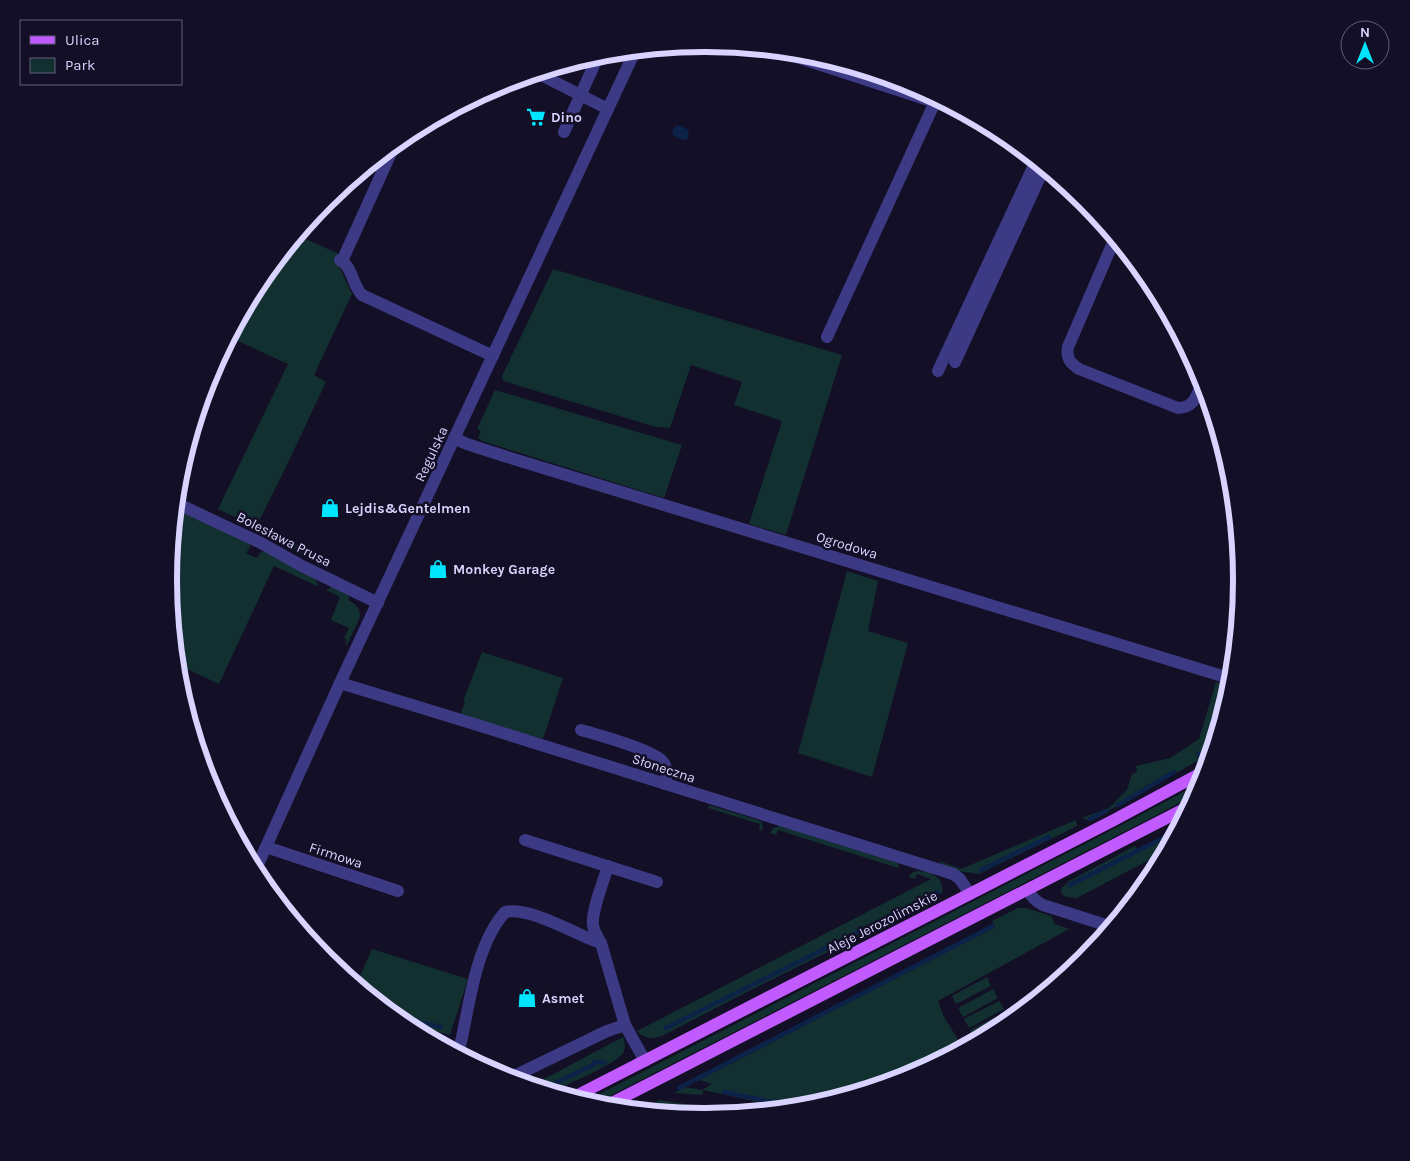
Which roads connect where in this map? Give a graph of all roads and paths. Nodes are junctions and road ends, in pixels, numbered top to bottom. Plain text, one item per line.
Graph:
1 (632, 58) edge
2 (594, 65) edge
3 (546, 77) edge
4 (581, 95) junction
5 (934, 105) edge
6 (608, 108) junction
7 (564, 132) dead end
8 (389, 158) edge
9 (1033, 168) edge
10 (1041, 174) edge
11 (1112, 245) edge
12 (827, 337) dead end
13 (492, 356) junction
14 (955, 362) dead end
15 (938, 371) dead end
16 (1198, 392) edge
17 (454, 438) junction
18 (183, 506) edge
19 (378, 603) junction
20 (1224, 677) edge
21 (340, 683) junction
22 (581, 730) dead end
23 (1195, 776) edge
24 (665, 784) junction
25 (1180, 811) edge
26 (525, 840) dead end
27 (266, 847) junction
28 (259, 862) edge
29 (608, 866) junction
30 (657, 882) dead end
31 (1028, 890) junction
32 (398, 891) dead end
33 (970, 894) junction
34 (1105, 925) edge
35 (601, 943) junction
36 (625, 1025) junction
37 (461, 1042) tunnel mouth
38 (645, 1061) junction
39 (519, 1074) edge
40 (581, 1094) edge
41 (617, 1101) edge

1 - 6 street, Regulska
2 - 4 street
3 - 4 street
4 - 6 street
4 - 7 street
5 - 12 street
6 - 13 street, Regulska
8 - 13 street
9 - 15 street
10 - 14 street
11 - 16 street
13 - 17 street, Regulska
17 - 19 street, Regulska
17 - 20 street, Ogrodowa
18 - 19 street, Bolesława Prusa
19 - 21 street, Regulska
21 - 24 street, Słoneczna
21 - 27 street, Regulska
22 - 24 street
23 - 33 main road, Aleje Jerozolimskie
24 - 33 street, Słoneczna
25 - 31 main road
26 - 29 street
27 - 28 street, Regulska
27 - 32 street, Firmowa
29 - 30 street
29 - 35 street
31 - 34 street
31 - 41 main road
33 - 38 main road, Aleje Jerozolimskie
35 - 36 street
35 - 37 street
36 - 38 street
36 - 39 street
38 - 40 main road, Aleje Jerozolimskie

